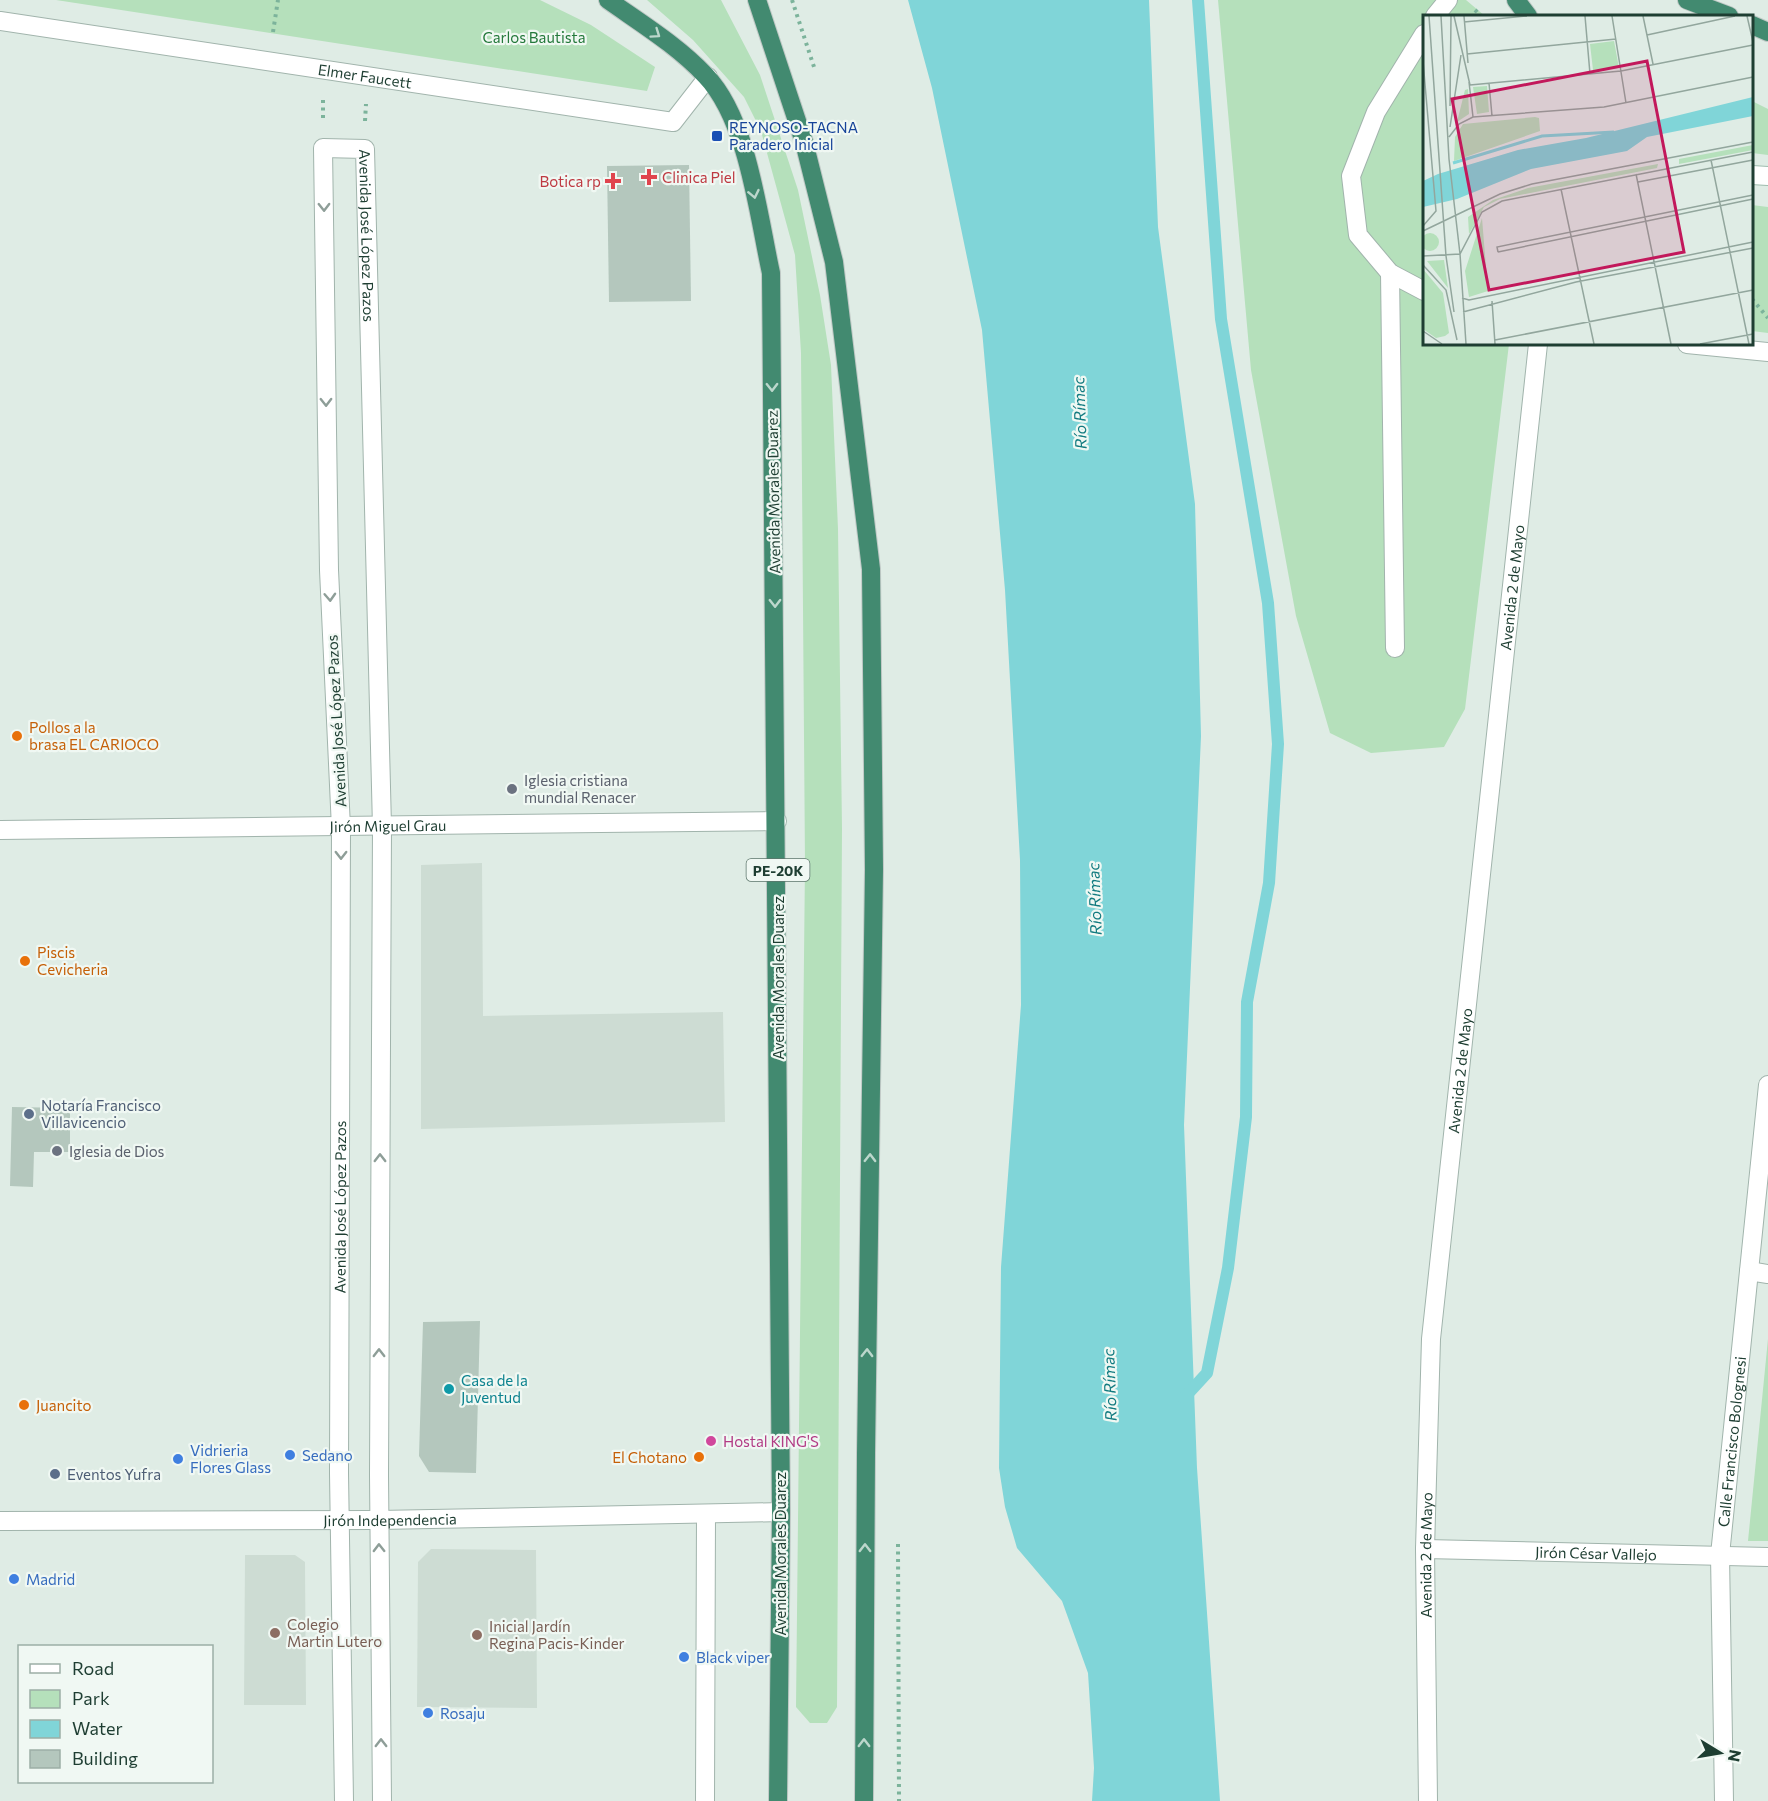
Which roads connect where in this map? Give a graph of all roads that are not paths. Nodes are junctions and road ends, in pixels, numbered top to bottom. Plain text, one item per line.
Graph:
1 (608, 0) edge
2 (757, 0) edge
3 (1448, 0) edge
4 (1516, 0) edge
5 (1687, 0) edge
6 (1436, 15) edge
7 (1527, 15) edge
8 (1727, 15) edge
9 (0, 21) edge
10 (1753, 25) edge
11 (1768, 32) edge
12 (1423, 37) edge
13 (708, 77) junction
14 (1753, 175) edge
15 (1768, 176) edge
16 (1390, 273) junction
17 (1423, 290) edge
18 (1538, 345) edge
19 (1697, 345) edge
20 (1768, 352) edge
21 (1395, 648) dead end
22 (777, 821) junction
23 (382, 827) junction
24 (341, 828) junction
25 (0, 830) edge
26 (1768, 1085) edge
27 (1749, 1272) junction
28 (1768, 1274) edge
29 (781, 1512) junction
30 (706, 1514) junction
31 (340, 1519) junction
32 (379, 1520) junction
33 (0, 1521) edge
34 (1425, 1549) junction
35 (1720, 1555) junction
36 (1768, 1557) edge
37 (344, 1801) edge
38 (382, 1801) edge
39 (705, 1801) edge
40 (778, 1801) edge
41 (864, 1801) edge
42 (1428, 1801) edge
43 (1724, 1801) edge

1 -> 13 highway, Avenida Morales Duarez / PE-20K
41 -> 2 highway
3 - 6 street
4 - 7 highway
5 - 8 highway
9 - 13 street, Elmer Faucett
10 - 11 highway
12 - 16 street
13 -> 22 highway, Avenida Morales Duarez / PE-20K
14 - 15 street
16 - 17 street
16 - 21 street
18 - 34 street, Avenida 2 de Mayo
19 - 20 street
22 - 23 street, Jirón Miguel Grau
22 - 29 highway, Avenida Morales Duarez / PE-20K
23 - 24 street, Jirón Miguel Grau
23 -> 24 street, Avenida José López Pazos
32 -> 23 street, Avenida José López Pazos
24 - 25 street, Jirón Miguel Grau
24 -> 31 street, Avenida José López Pazos
26 - 27 street, Calle Francisco Bolognesi
27 - 28 street
27 - 35 street, Calle Francisco Bolognesi
29 - 30 street, Jirón Independencia
29 - 40 highway, Avenida Morales Duarez / PE-20K
30 - 32 street, Jirón Independencia
30 - 39 street
31 - 32 street, Jirón Independencia
31 - 33 street, Jirón Independencia
31 - 37 street, Avenida José López Pazos
38 -> 32 street, Avenida José López Pazos
34 - 35 street, Jirón César Vallejo
34 - 42 street, Avenida 2 de Mayo
35 - 36 street, Jirón César Vallejo
35 - 43 street, Calle Francisco Bolognesi

